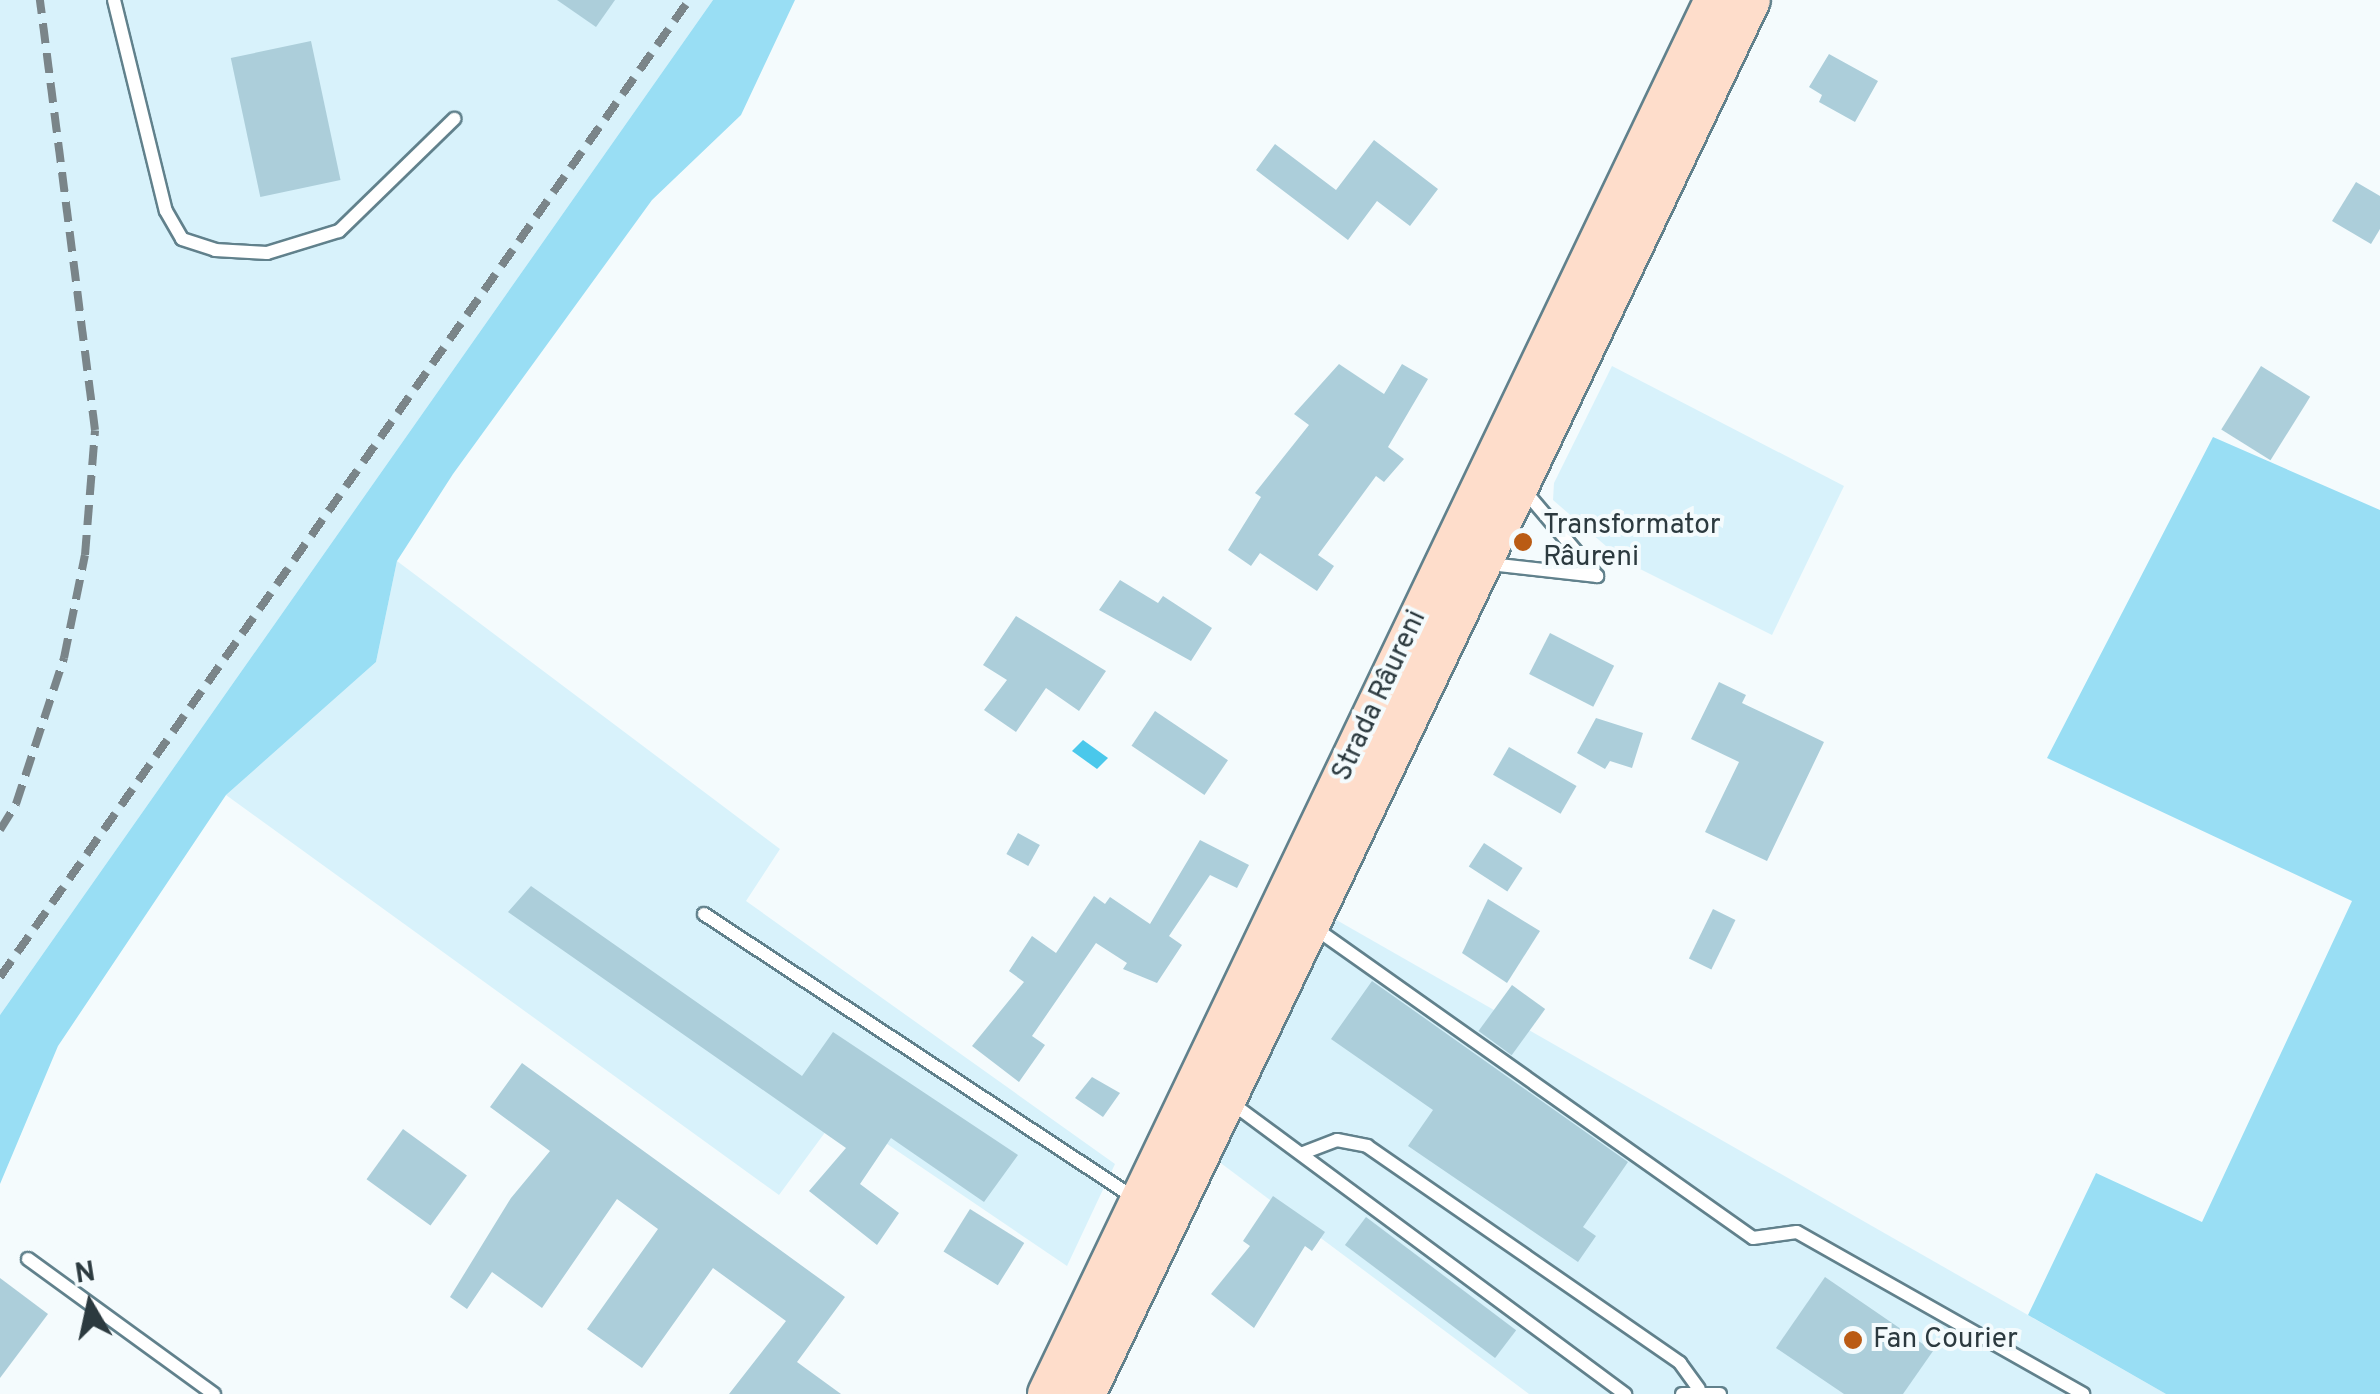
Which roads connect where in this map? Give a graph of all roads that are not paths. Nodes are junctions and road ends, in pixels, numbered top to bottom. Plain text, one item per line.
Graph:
1 (114, 0) edge
2 (1715, 0) edge
3 (1750, 0) edge
4 (454, 120) dead end
5 (1517, 482) junction
6 (1478, 563) junction
7 (704, 914) dead end
8 (1306, 922) junction
9 (1222, 1097) junction
10 (1304, 1153) junction
11 (1139, 1202) junction
12 (28, 1259) dead end
13 (1699, 1389) junction
14 (214, 1394) edge
15 (1048, 1394) edge
16 (1085, 1394) edge
17 (1625, 1394) edge
18 (1682, 1394) edge
19 (1720, 1394) edge
20 (2084, 1394) edge

1 - 4 lane
2 - 11 main road, Strada Râureni
3 - 5 main road, Strada Râureni
5 - 6 main road, Strada Râureni
5 - 6 lane
6 - 8 main road, Strada Râureni
7 - 11 lane
8 - 9 main road, Strada Râureni
8 - 20 lane
9 - 10 lane
9 - 16 main road, Strada Râureni
10 - 13 lane
10 - 17 lane
11 - 15 main road, Strada Râureni
12 - 14 lane
13 - 18 lane
13 - 19 lane

